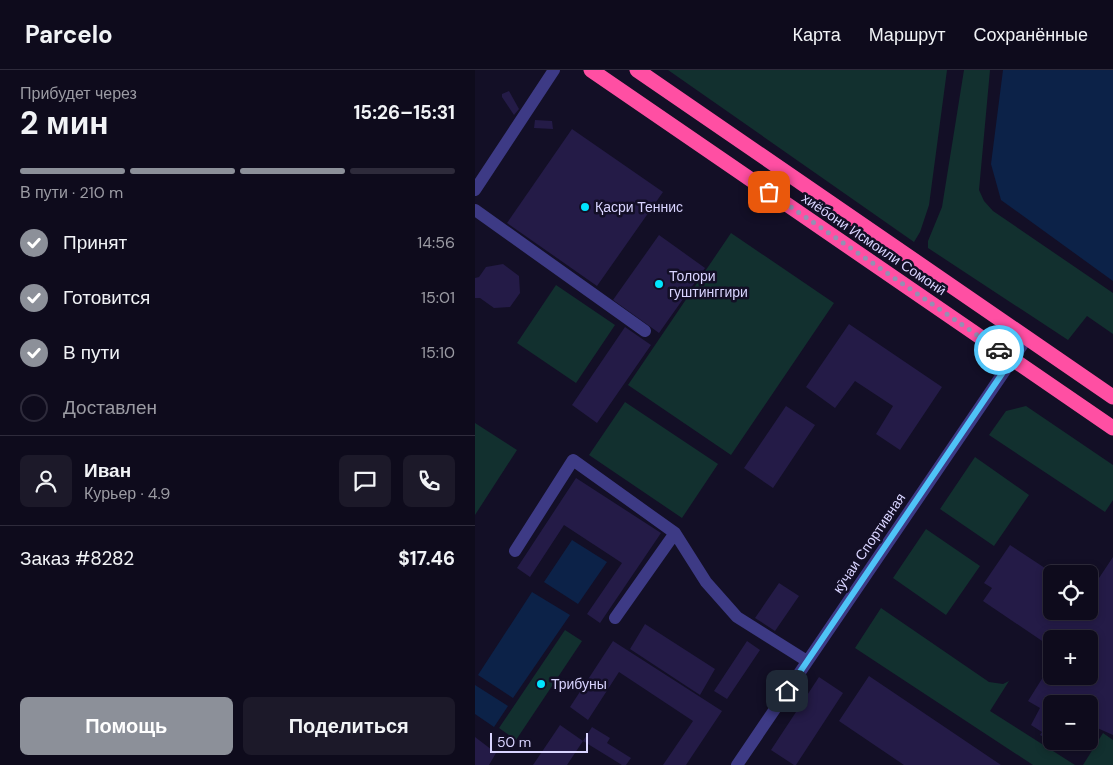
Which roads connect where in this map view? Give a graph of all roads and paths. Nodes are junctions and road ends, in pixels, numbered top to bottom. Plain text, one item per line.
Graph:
1 (554, 70) edge
2 (591, 70) edge
3 (637, 70) edge
4 (475, 190) edge
5 (475, 210) edge
6 (645, 331) dead end
7 (1027, 338) junction
8 (1012, 359) junction
9 (1113, 397) edge
10 (1113, 428) edge
11 (675, 533) junction
12 (515, 551) dead end
13 (615, 618) dead end
14 (807, 661) junction
15 (737, 765) edge

1 - 4 street
2 - 8 highway, хиёбони Исмоили Сомонӣ
3 - 7 highway, хиёбони Исмоили Сомонӣ
5 - 6 street
7 - 8 street, кӯчаи Спортивная
7 - 9 highway, хиёбони Исмоили Сомонӣ
8 - 10 highway, хиёбони Исмоили Сомонӣ
8 - 14 street, кӯчаи Спортивная
11 - 12 street
11 - 13 street
11 - 14 street
14 - 15 street, кӯчаи Спортивная

